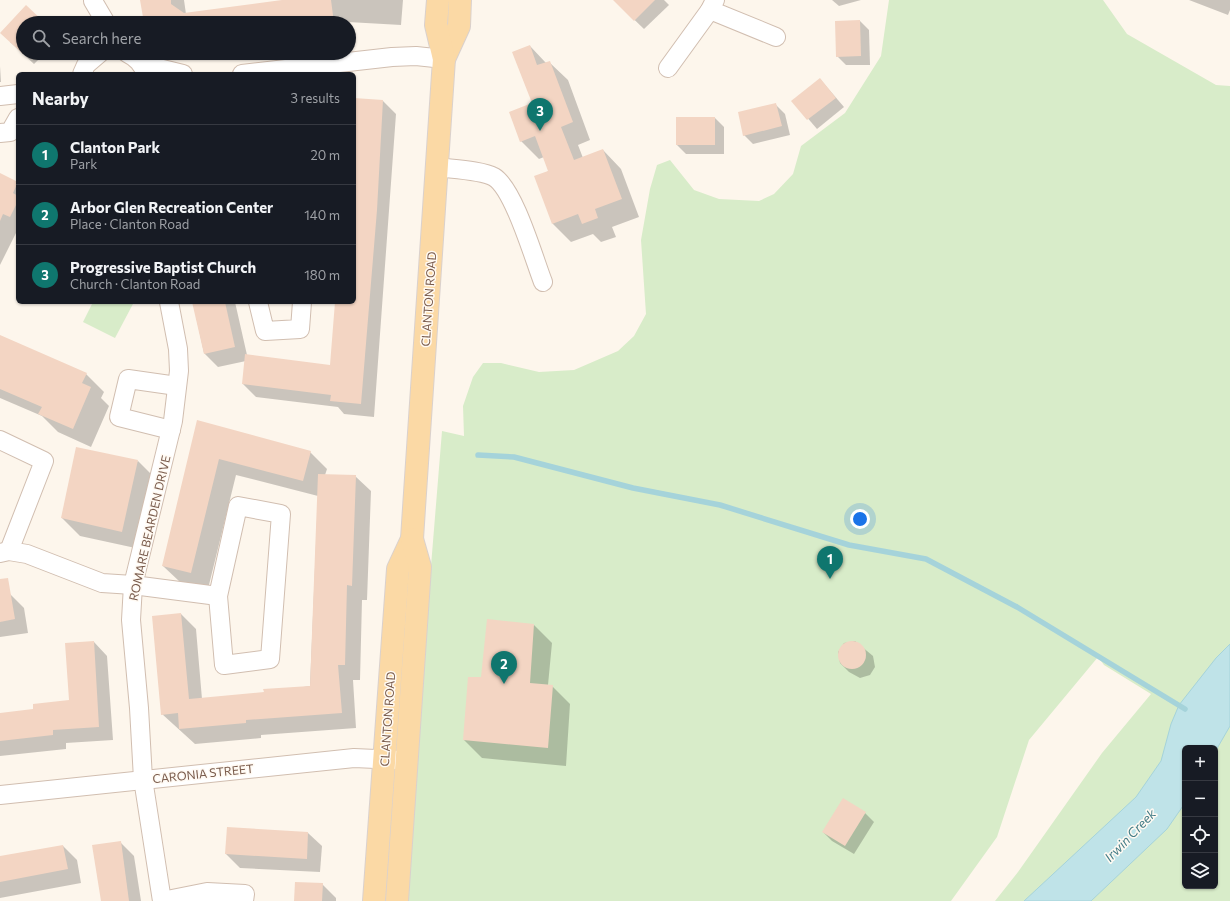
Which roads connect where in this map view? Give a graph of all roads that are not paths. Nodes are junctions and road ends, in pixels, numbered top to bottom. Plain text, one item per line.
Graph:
1 (93, 0) edge
2 (438, 0) edge
3 (460, 0) edge
4 (712, 5) edge
5 (92, 16) edge
6 (102, 16) edge
7 (776, 37) dead end
8 (444, 59) junction
9 (91, 60) edge
10 (134, 60) edge
11 (668, 68) dead end
12 (144, 69) edge
13 (73, 72) edge
14 (167, 72) edge
15 (260, 72) edge
16 (16, 122) edge
17 (0, 133) edge
18 (437, 167) junction
19 (543, 282) dead end
20 (169, 304) edge
21 (258, 304) edge
22 (302, 304) edge
23 (177, 386) junction
24 (171, 430) junction
25 (0, 440) edge
26 (412, 539) junction
27 (4, 552) edge
28 (133, 585) junction
29 (218, 596) junction
30 (384, 759) junction
31 (407, 760) junction
32 (142, 779) junction
33 (0, 795) edge
34 (162, 901) edge
35 (244, 901) edge
36 (374, 901) edge
37 (397, 901) edge

1 - 5 street
1 - 6 street
2 - 8 main road, CLANTON ROAD
3 - 8 main road, CLANTON ROAD
4 - 7 street
4 - 11 street
8 - 15 street
8 - 18 main road, CLANTON ROAD
9 - 13 street
10 - 12 street
12 - 14 street
16 - 17 street
18 - 19 street
18 - 26 main road, CLANTON ROAD
20 - 23 street, ROMARE BEARDEN DRIVE
21 - 22 street
23 - 24 street, ROMARE BEARDEN DRIVE
23 - 24 street
24 - 28 street, ROMARE BEARDEN DRIVE
25 - 27 street
26 - 30 main road, CLANTON ROAD
26 - 31 main road, CLANTON ROAD
27 - 28 street
28 - 29 street
28 - 32 street, ROMARE BEARDEN DRIVE
29 - 29 street
30 - 31 street, CARONIA STREET
30 - 32 street, CARONIA STREET
30 - 36 main road, CLANTON ROAD
31 - 37 main road, CLANTON ROAD
32 - 33 street, CARONIA STREET
32 - 34 street, ROMARE BEARDEN DRIVE
34 - 35 street

